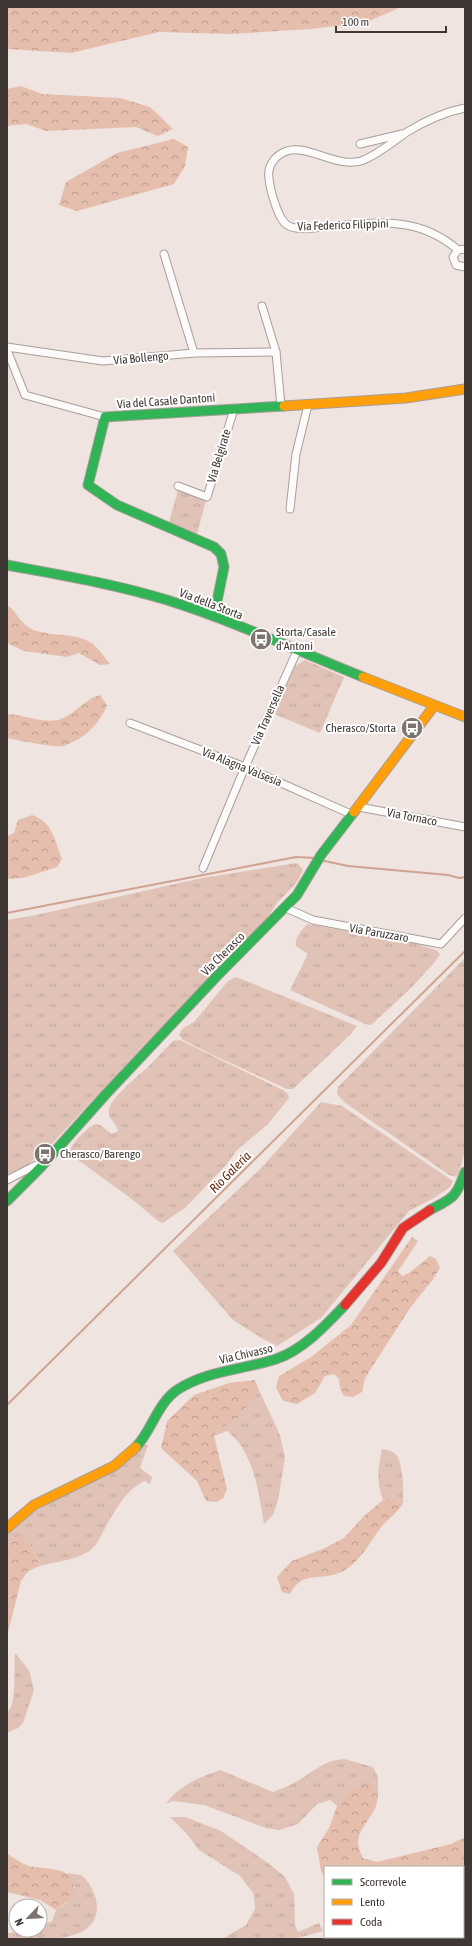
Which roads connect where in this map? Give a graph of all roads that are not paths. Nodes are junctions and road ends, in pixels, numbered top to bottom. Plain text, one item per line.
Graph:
1 (465, 108) edge
2 (406, 132) junction
3 (360, 144) dead end
4 (462, 249) edge
5 (164, 254) dead end
6 (465, 267) edge
7 (262, 306) dead end
8 (7, 348) edge
9 (276, 352) junction
10 (194, 353) junction
11 (465, 389) edge
12 (308, 405) junction
13 (281, 406) junction
14 (234, 409) junction
15 (105, 417) junction
16 (178, 486) dead end
17 (290, 509) dead end
18 (7, 565) edge
19 (214, 616) junction
20 (296, 651) junction
21 (434, 706) junction
22 (465, 717) edge
23 (130, 723) dead end
24 (245, 767) junction
25 (359, 807) junction
26 (352, 815) junction
27 (465, 827) edge
28 (203, 868) dead end
29 (286, 908) junction
30 (465, 918) edge
31 (50, 1158) junction
32 (465, 1172) edge
33 (7, 1180) edge
34 (7, 1201) edge
35 (7, 1528) edge

1 - 2 street, Via Federico Filippini
2 - 3 street
2 - 4 street, Via Federico Filippini
4 - 6 street
5 - 10 street
7 - 9 street
8 - 10 street, Via Bollengo
8 - 15 street
9 - 10 street, Via Bollengo
9 - 13 street
11 - 12 street, Via del Casale Dantoni
12 - 13 street, Via del Casale Dantoni
12 - 17 street
13 - 14 street, Via del Casale Dantoni
14 - 15 street, Via del Casale Dantoni
14 - 16 street, Via Belgirate
15 - 19 street, Via del Casale Dantoni
18 - 19 street, Via della Storta
19 - 20 street, Via della Storta
20 - 21 street, Via della Storta
20 - 24 street, Via Traversella
21 - 22 street, Via della Storta
21 - 25 street, Via Cherasco
23 - 24 street, Via Alagna Valsesia
24 - 26 street, Via Alagna Valsesia
24 - 28 street, Via Traversella
25 - 26 street, Via Cherasco
25 - 27 street, Via Tornaco
26 - 29 street, Via Cherasco
29 - 30 street, Via Paruzzaro
29 - 31 street, Via Cherasco
31 - 33 street
31 - 34 street, Via Cherasco
32 - 35 street, Via Chivasso

